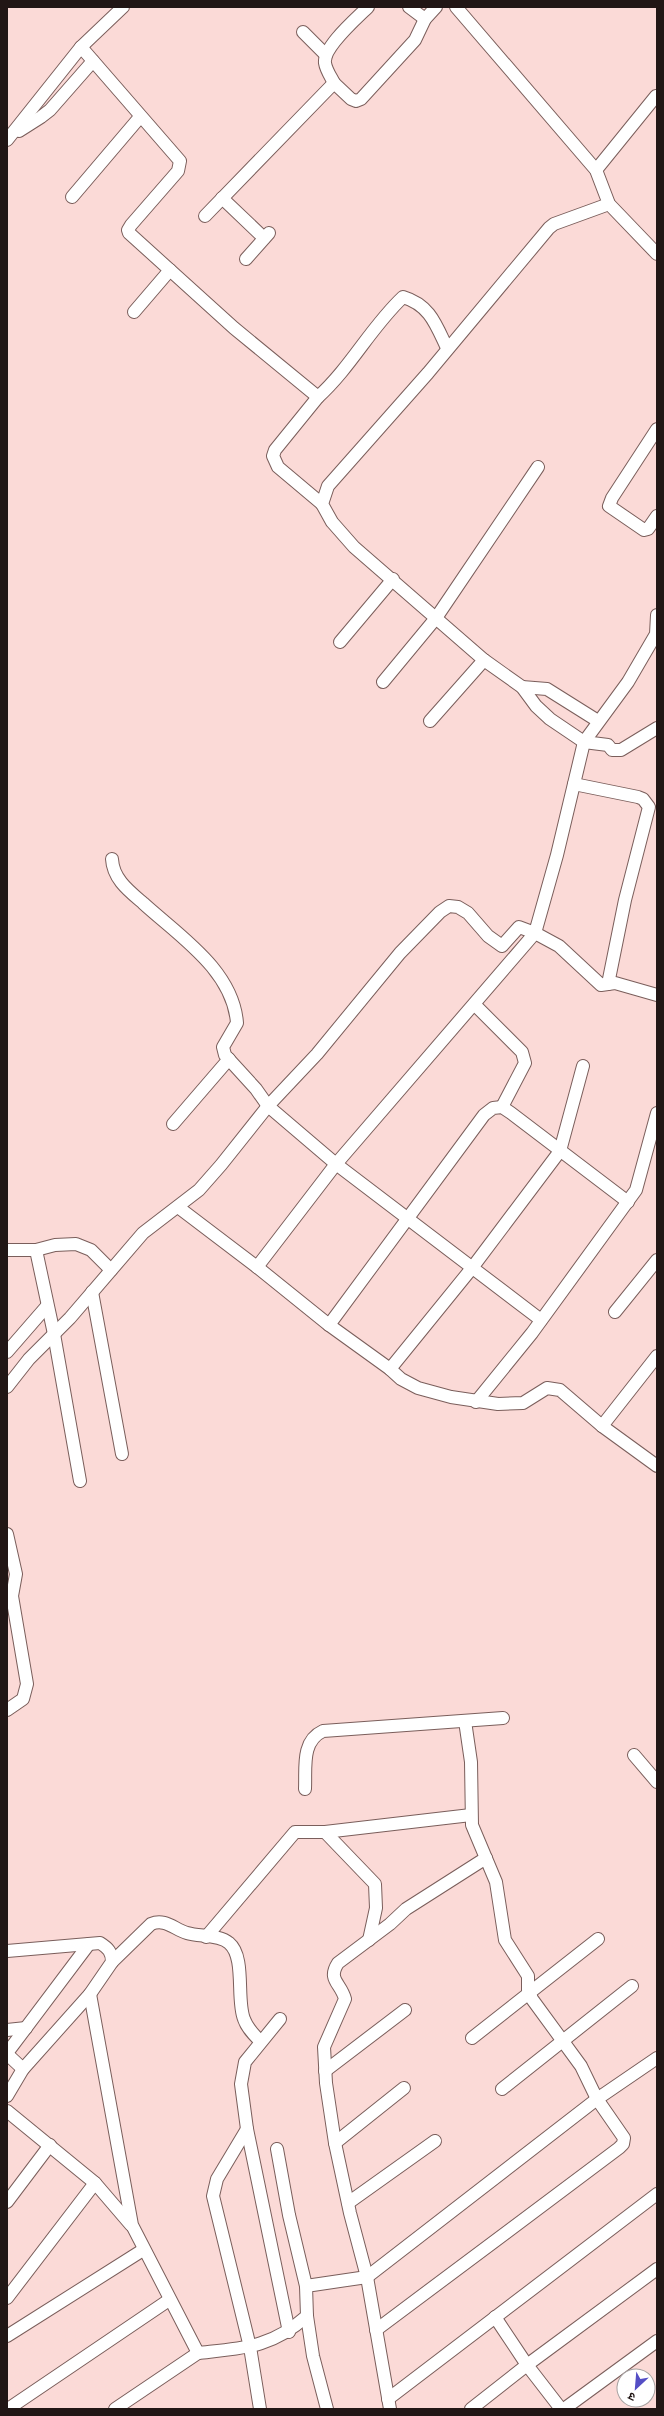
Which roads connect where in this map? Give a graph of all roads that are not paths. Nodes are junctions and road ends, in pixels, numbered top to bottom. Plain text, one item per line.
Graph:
1 (123, 7) edge
2 (368, 7) edge
3 (409, 7) edge
4 (436, 7) edge
5 (456, 7) edge
6 (425, 20) junction
7 (303, 32) dead end
8 (81, 47) junction
9 (326, 55) junction
10 (93, 61) junction
11 (334, 83) junction
12 (657, 96) edge
13 (140, 117) junction
14 (9, 138) edge
15 (596, 170) junction
16 (72, 197) dead end
17 (222, 198) junction
18 (609, 204) junction
19 (205, 216) dead end
20 (657, 254) edge
21 (246, 259) dead end
22 (170, 270) junction
23 (134, 312) dead end
24 (448, 348) junction
25 (318, 397) junction
26 (657, 429) edge
27 (538, 466) dead end
28 (322, 504) junction
29 (657, 516) edge
30 (393, 579) junction
31 (436, 618) junction
32 (657, 621) edge
33 (340, 642) dead end
34 (484, 660) junction
35 (383, 682) dead end
36 (522, 687) junction
37 (430, 721) dead end
38 (598, 721) junction
39 (657, 728) edge
40 (584, 742) junction
41 (574, 784) junction
42 (652, 804) edge
43 (112, 859) dead end
44 (535, 933) junction
45 (608, 984) junction
46 (657, 995) edge
47 (475, 1005) junction
48 (229, 1059) junction
49 (583, 1066) dead end
50 (268, 1106) junction
51 (502, 1107) junction
52 (657, 1113) edge
53 (173, 1124) dead end
54 (560, 1151) junction
55 (336, 1164) junction
56 (628, 1202) junction
57 (178, 1207) junction
58 (408, 1219) junction
59 (7, 1250) edge
60 (36, 1250) junction
61 (657, 1260) edge
62 (257, 1266) junction
63 (472, 1268) junction
64 (111, 1270) junction
65 (92, 1292) junction
66 (48, 1306) junction
67 (615, 1312) dead end
68 (541, 1320) junction
69 (329, 1325) junction
70 (54, 1334) junction
71 (7, 1352) edge
72 (657, 1356) edge
73 (390, 1369) junction
74 (7, 1387) edge
75 (476, 1402) junction
76 (602, 1426) junction
77 (122, 1454) dead end
78 (657, 1465) edge
79 (80, 1481) dead end
80 (7, 1534) edge
81 (11, 1622) edge
82 (7, 1710) edge
83 (503, 1718) dead end
84 (465, 1721) junction
85 (634, 1755) dead end
86 (657, 1782) edge
87 (306, 1789) dead end
88 (471, 1815) junction
89 (325, 1832) junction
90 (486, 1858) junction
91 (206, 1937) junction
92 (598, 1939) dead end
93 (369, 1940) junction
94 (89, 1944) junction
95 (7, 1952) edge
96 (112, 1962) junction
97 (632, 1986) dead end
98 (90, 1994) junction
99 (529, 1994) junction
100 (405, 2010) dead end
101 (280, 2018) dead end
102 (26, 2028) junction
103 (7, 2030) edge
104 (472, 2038) dead end
105 (260, 2042) junction
106 (563, 2042) junction
107 (7, 2053) edge
108 (657, 2058) edge
109 (24, 2069) junction
110 (326, 2071) junction
111 (404, 2088) dead end
112 (502, 2089) dead end
113 (7, 2096) edge
114 (596, 2099) junction
115 (7, 2111) edge
116 (247, 2129) junction
117 (435, 2141) dead end
118 (336, 2143) junction
119 (50, 2144) junction
120 (278, 2149) dead end
121 (95, 2183) junction
122 (657, 2194) edge
123 (7, 2202) edge
124 (348, 2203) junction
125 (132, 2225) junction
126 (143, 2250) junction
127 (657, 2270) edge
128 (367, 2277) junction
129 (306, 2286) junction
130 (7, 2298) edge
131 (169, 2300) junction
132 (307, 2316) junction
133 (495, 2317) junction
134 (376, 2330) junction
135 (289, 2332) junction
136 (7, 2336) edge
137 (657, 2341) edge
138 (250, 2347) junction
139 (198, 2353) junction
140 (527, 2365) junction
141 (389, 2404) edge
142 (8, 2409) edge
143 (115, 2409) edge
144 (260, 2409) edge
145 (327, 2409) edge
146 (471, 2409) edge
147 (561, 2409) edge
148 (564, 2409) edge

1 - 8 street
2 - 9 street
3 - 6 street
4 - 6 street
5 - 15 street
6 - 11 street
7 - 9 street
8 - 10 street
8 - 14 street
9 - 11 street
10 - 13 street
10 - 14 street
11 - 17 street
12 - 15 street
13 - 16 street
13 - 22 street
15 - 18 street
17 - 19 street
17 - 21 street
18 - 20 street
18 - 24 street
22 - 23 street
22 - 25 street
24 - 25 street
24 - 28 street
25 - 28 street
26 - 29 street
27 - 31 street
28 - 30 street
30 - 31 street
30 - 33 street
31 - 34 street
31 - 35 street
32 - 38 street
34 - 36 street
34 - 37 street
36 - 38 street
36 - 40 street
38 - 40 street
39 - 40 street
40 - 41 street
41 - 42 street
41 - 44 street
42 - 45 street
43 - 48 street
44 - 45 street
44 - 47 street
44 - 50 street
45 - 46 street
47 - 51 street
47 - 55 street
48 - 50 street
48 - 53 street
49 - 54 street
50 - 55 street
50 - 57 street
51 - 54 street
51 - 58 street
52 - 56 street
54 - 56 street
54 - 63 street
55 - 58 street
55 - 62 street
56 - 68 street
57 - 62 street
57 - 64 street
58 - 63 street
58 - 69 street
59 - 60 street
60 - 64 street
60 - 66 street
61 - 67 street
62 - 69 street
63 - 68 street
63 - 73 street
64 - 65 street
65 - 70 street
65 - 77 street
66 - 70 street
66 - 71 street
68 - 75 street
69 - 73 street
70 - 74 street
70 - 79 street
72 - 76 street
73 - 75 street
75 - 76 street
76 - 78 street
80 - 81 street
81 - 82 street
83 - 84 street
84 - 87 street
84 - 88 street
85 - 86 street
88 - 89 street
88 - 90 street
89 - 91 street
89 - 93 street
90 - 93 street
90 - 99 street
91 - 96 street
91 - 105 street
92 - 99 street
93 - 110 street
94 - 95 street
94 - 96 street
94 - 102 street
96 - 98 street
97 - 106 street
98 - 109 street
98 - 125 street
99 - 104 street
99 - 106 street
100 - 110 street
101 - 105 street
102 - 103 street
102 - 107 street
105 - 116 street
106 - 112 street
106 - 114 street
107 - 109 street
108 - 114 street
109 - 113 street
110 - 118 street
111 - 118 street
114 - 128 street
114 - 134 street
115 - 119 street
116 - 135 street
116 - 138 street
117 - 124 street
118 - 124 street
119 - 121 street
119 - 123 street
120 - 129 street
121 - 125 street
121 - 130 street
122 - 133 street
124 - 128 street
125 - 126 street
126 - 131 street
126 - 136 street
127 - 140 street
128 - 129 street
128 - 134 street
129 - 132 street
131 - 139 street
131 - 142 street
132 - 135 street
132 - 145 street
133 - 140 street
133 - 141 street
134 - 141 street
135 - 138 street
137 - 148 street
138 - 139 street
138 - 144 street
139 - 143 street
140 - 146 street
140 - 147 street

